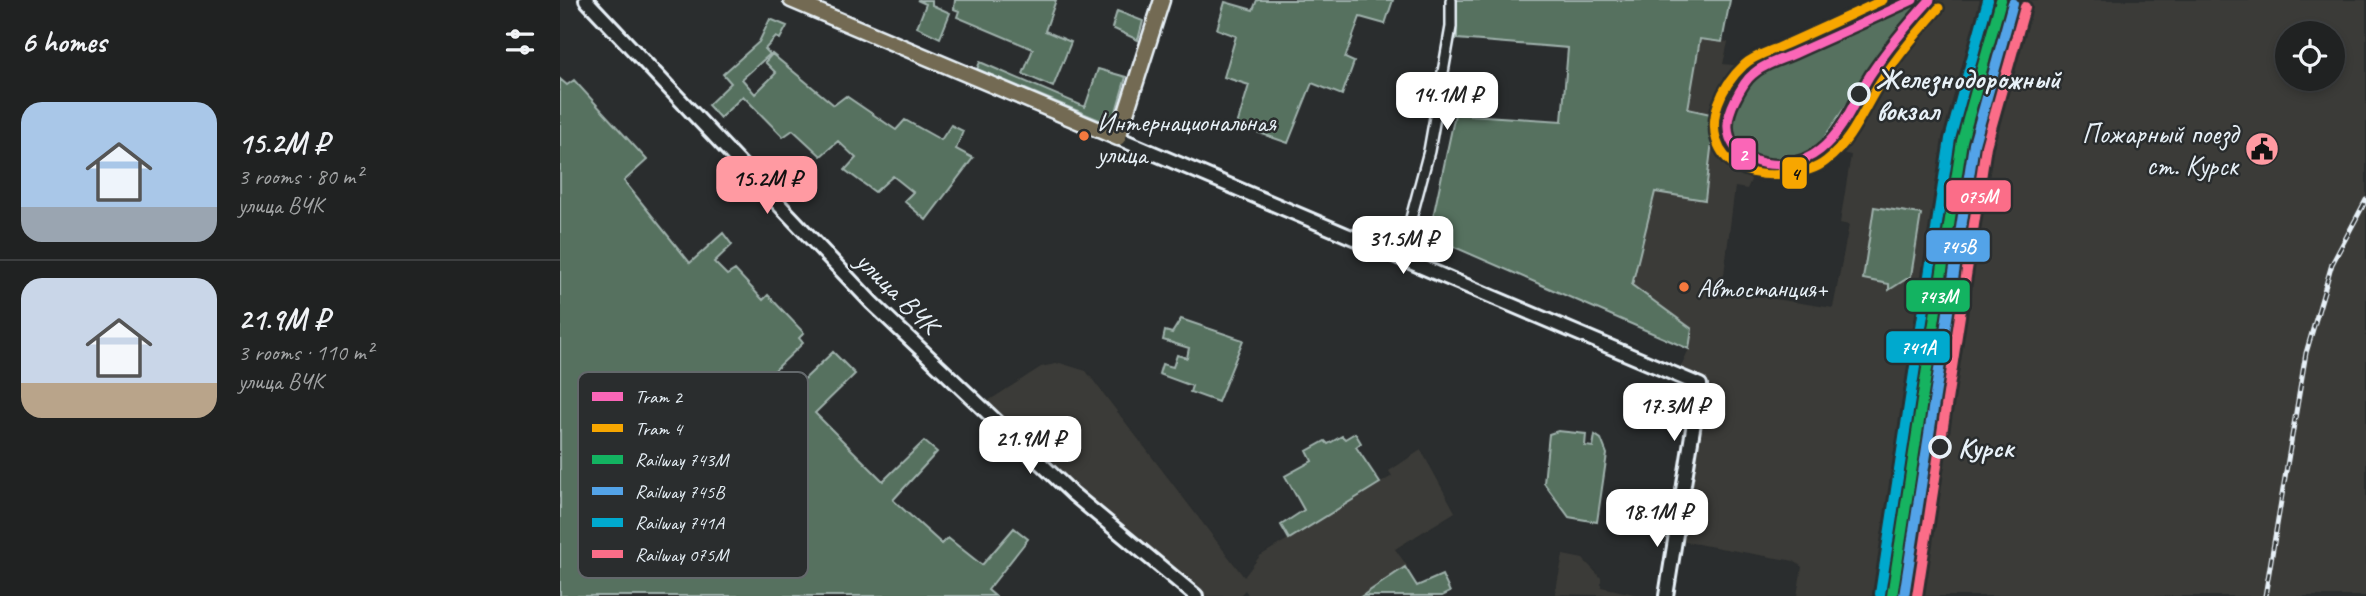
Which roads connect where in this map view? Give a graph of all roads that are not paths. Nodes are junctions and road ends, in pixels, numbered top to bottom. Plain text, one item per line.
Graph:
1 (586, 0) edge
2 (791, 0) edge
3 (1162, 0) edge
4 (1451, 0) edge
5 (1118, 138) junction
6 (1401, 256) junction
7 (1196, 596) edge
8 (1666, 596) edge

1 - 7 main road, улица ВЧК
2 - 5 main road
3 - 5 main road
4 - 6 street
5 - 6 main road
6 - 8 main road

